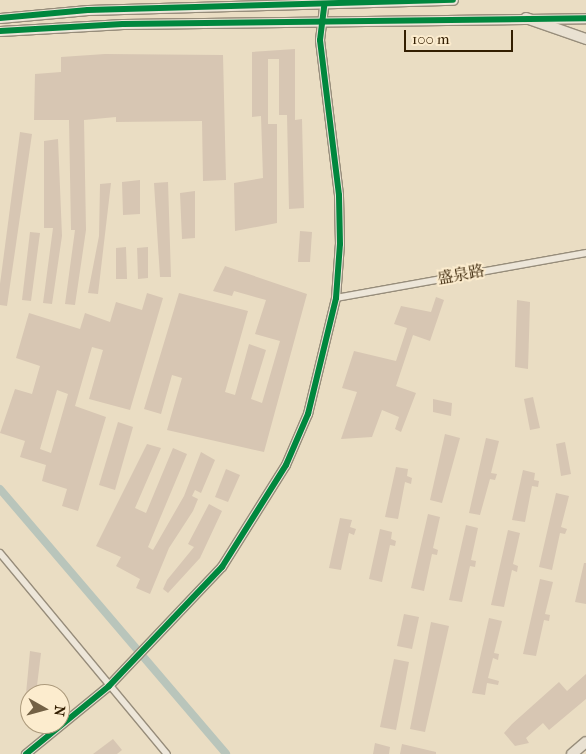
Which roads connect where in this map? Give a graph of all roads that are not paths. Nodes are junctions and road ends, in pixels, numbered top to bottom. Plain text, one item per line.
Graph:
1 (453, 0) edge
2 (324, 5) junction
3 (0, 18) edge
4 (526, 18) junction
5 (586, 18) edge
6 (324, 22) junction
7 (0, 31) edge
8 (586, 38) edge
9 (586, 253) edge
10 (336, 298) junction
11 (0, 553) edge
12 (109, 686) junction
13 (586, 742) edge
14 (26, 754) edge
15 (167, 754) edge
16 (572, 754) edge

1 - 2 main road
2 - 3 main road
2 - 6 street
4 - 5 main road
4 - 6 main road
4 - 8 main road
6 - 7 main road
6 - 10 street
9 - 10 street, 盛泉路
10 - 12 street
11 - 12 street
12 - 14 street
12 - 15 street
13 - 16 main road

